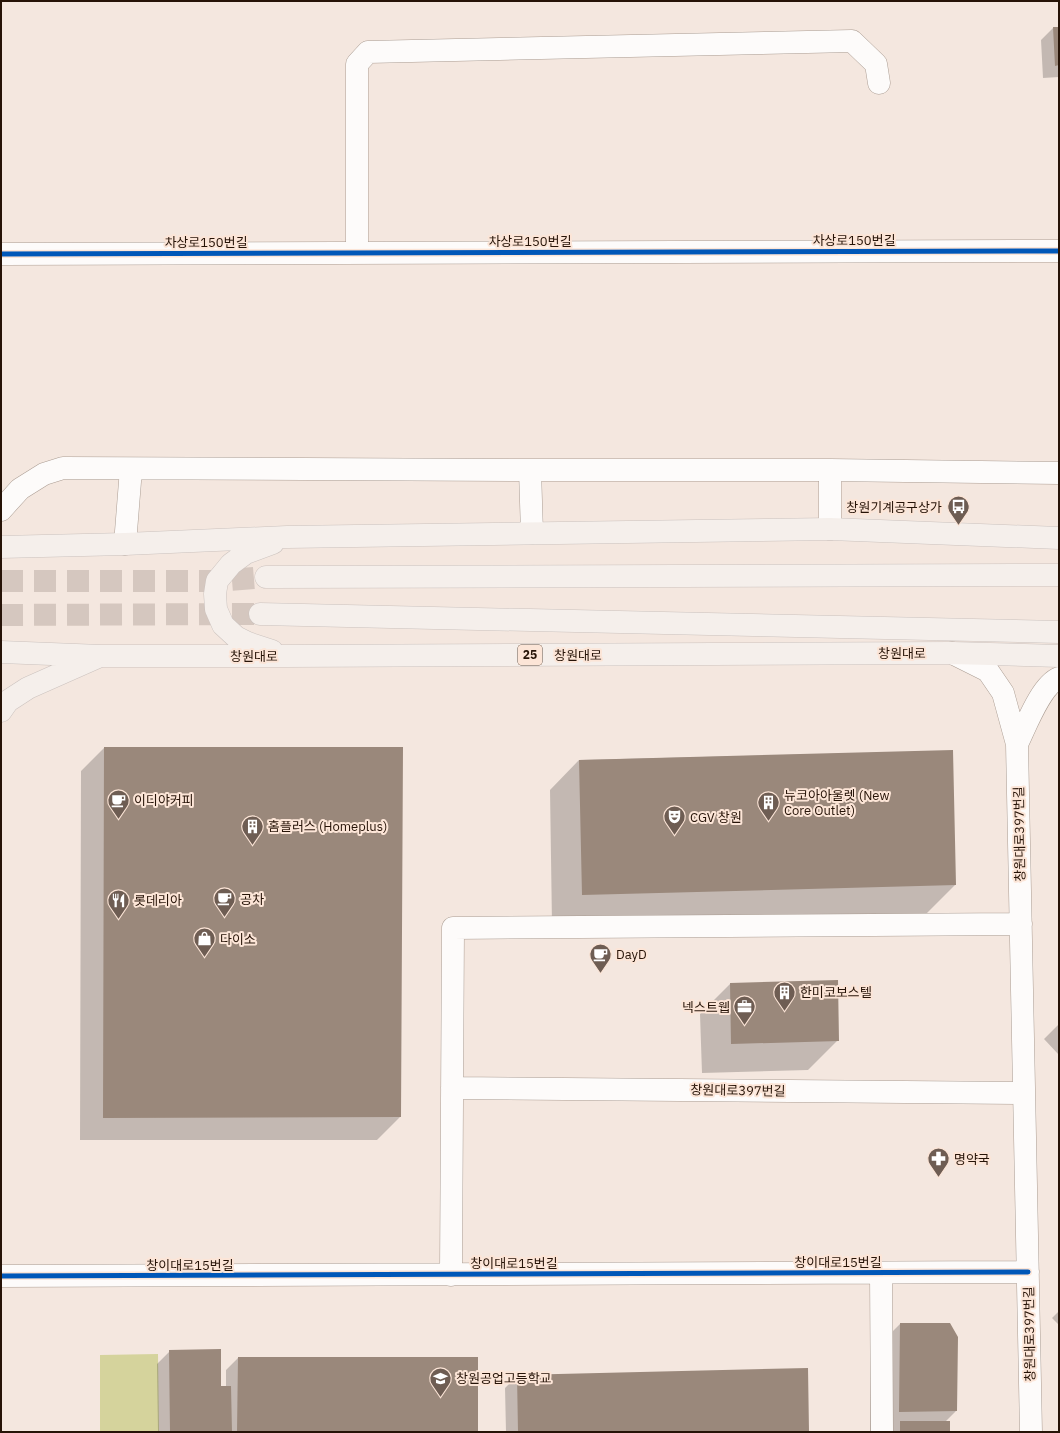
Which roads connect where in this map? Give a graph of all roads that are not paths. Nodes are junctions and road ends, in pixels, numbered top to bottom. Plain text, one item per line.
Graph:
1 (879, 83) dead end
2 (1059, 251) edge
3 (357, 253) junction
4 (1, 254) edge
5 (131, 469) junction
6 (530, 470) junction
7 (830, 470) junction
8 (1059, 473) edge
9 (1, 510) edge
10 (830, 529) junction
11 (532, 534) junction
12 (287, 537) junction
13 (1059, 538) edge
14 (125, 544) junction
15 (1, 547) edge
16 (1059, 575) edge
17 (266, 577) tunnel mouth
18 (260, 614) tunnel mouth
19 (1059, 632) edge
20 (1, 652) edge
21 (952, 653) junction
22 (101, 656) junction
23 (286, 656) junction
24 (1059, 656) edge
25 (1059, 678) edge
26 (1, 711) edge
27 (1017, 744) junction
28 (1021, 924) junction
29 (452, 1088) junction
30 (1024, 1093) junction
31 (1028, 1272) junction
32 (881, 1273) junction
33 (451, 1275) junction
34 (1, 1276) edge
35 (882, 1432) edge
36 (1031, 1432) edge

1 - 3 street
2 - 3 street, 차상로150번길
3 - 4 street, 차상로150번길
5 - 6 street
5 - 9 street
5 - 14 street
6 - 7 street
6 - 11 street
7 - 8 street
7 - 10 street
10 - 11 main road
10 - 13 main road
11 - 12 main road
12 - 14 main road
12 - 23 main road
14 - 15 main road
16 - 17 main road
18 - 19 main road
20 - 22 main road, 창원대로 / 25
21 - 23 main road, 창원대로 / 25
21 - 24 main road, 창원대로 / 25
21 - 27 street
22 - 23 main road, 창원대로 / 25
22 - 26 main road
25 - 27 street
27 - 28 street, 창원대로397번길
28 - 29 street
28 - 30 street, 창원대로397번길
29 - 30 street, 창원대로397번길
29 - 33 street
30 - 31 street, 창원대로397번길
31 - 32 street, 창이대로15번길
31 - 36 street, 창원대로397번길
32 - 33 street, 창이대로15번길
32 - 35 street
33 - 34 street, 창이대로15번길

